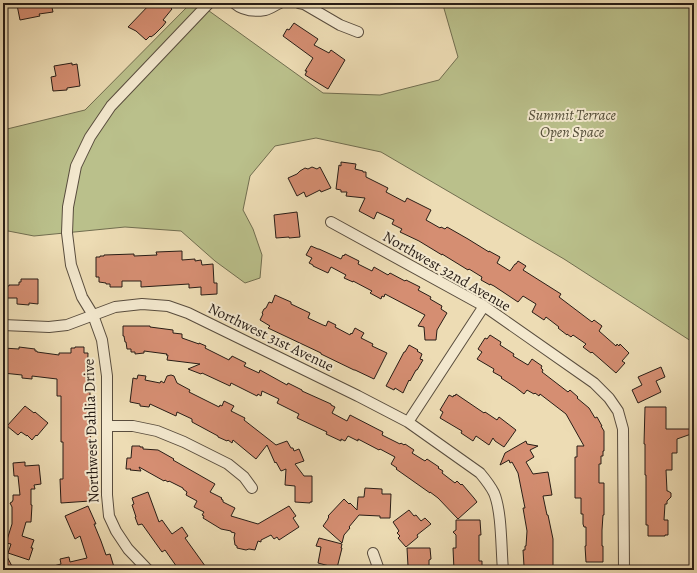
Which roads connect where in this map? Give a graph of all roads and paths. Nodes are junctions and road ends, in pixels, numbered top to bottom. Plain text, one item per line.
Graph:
1 (209, 3) edge
2 (234, 3) edge
3 (280, 3) edge
4 (300, 3) edge
5 (358, 32) dead end
6 (331, 222) dead end
7 (484, 306) junction
8 (93, 316) junction
9 (3, 325) edge
10 (408, 422) junction
11 (108, 426) junction
12 (252, 488) dead end
13 (373, 553) dead end
14 (145, 569) edge
15 (379, 570) edge
16 (502, 570) edge
17 (624, 570) edge

1 - 8 street, Northwest Dahlia Drive
2 - 3 street
4 - 5 street
6 - 7 street, Northwest 32nd Avenue
7 - 10 street
7 - 17 street, Northwest 32nd Avenue
8 - 9 street, Northwest 31st Avenue
8 - 10 street, Northwest 31st Avenue
8 - 11 street, Northwest Dahlia Drive
10 - 16 street, Northwest 31st Avenue
11 - 12 street
11 - 14 street, Northwest Dahlia Drive
13 - 15 street

